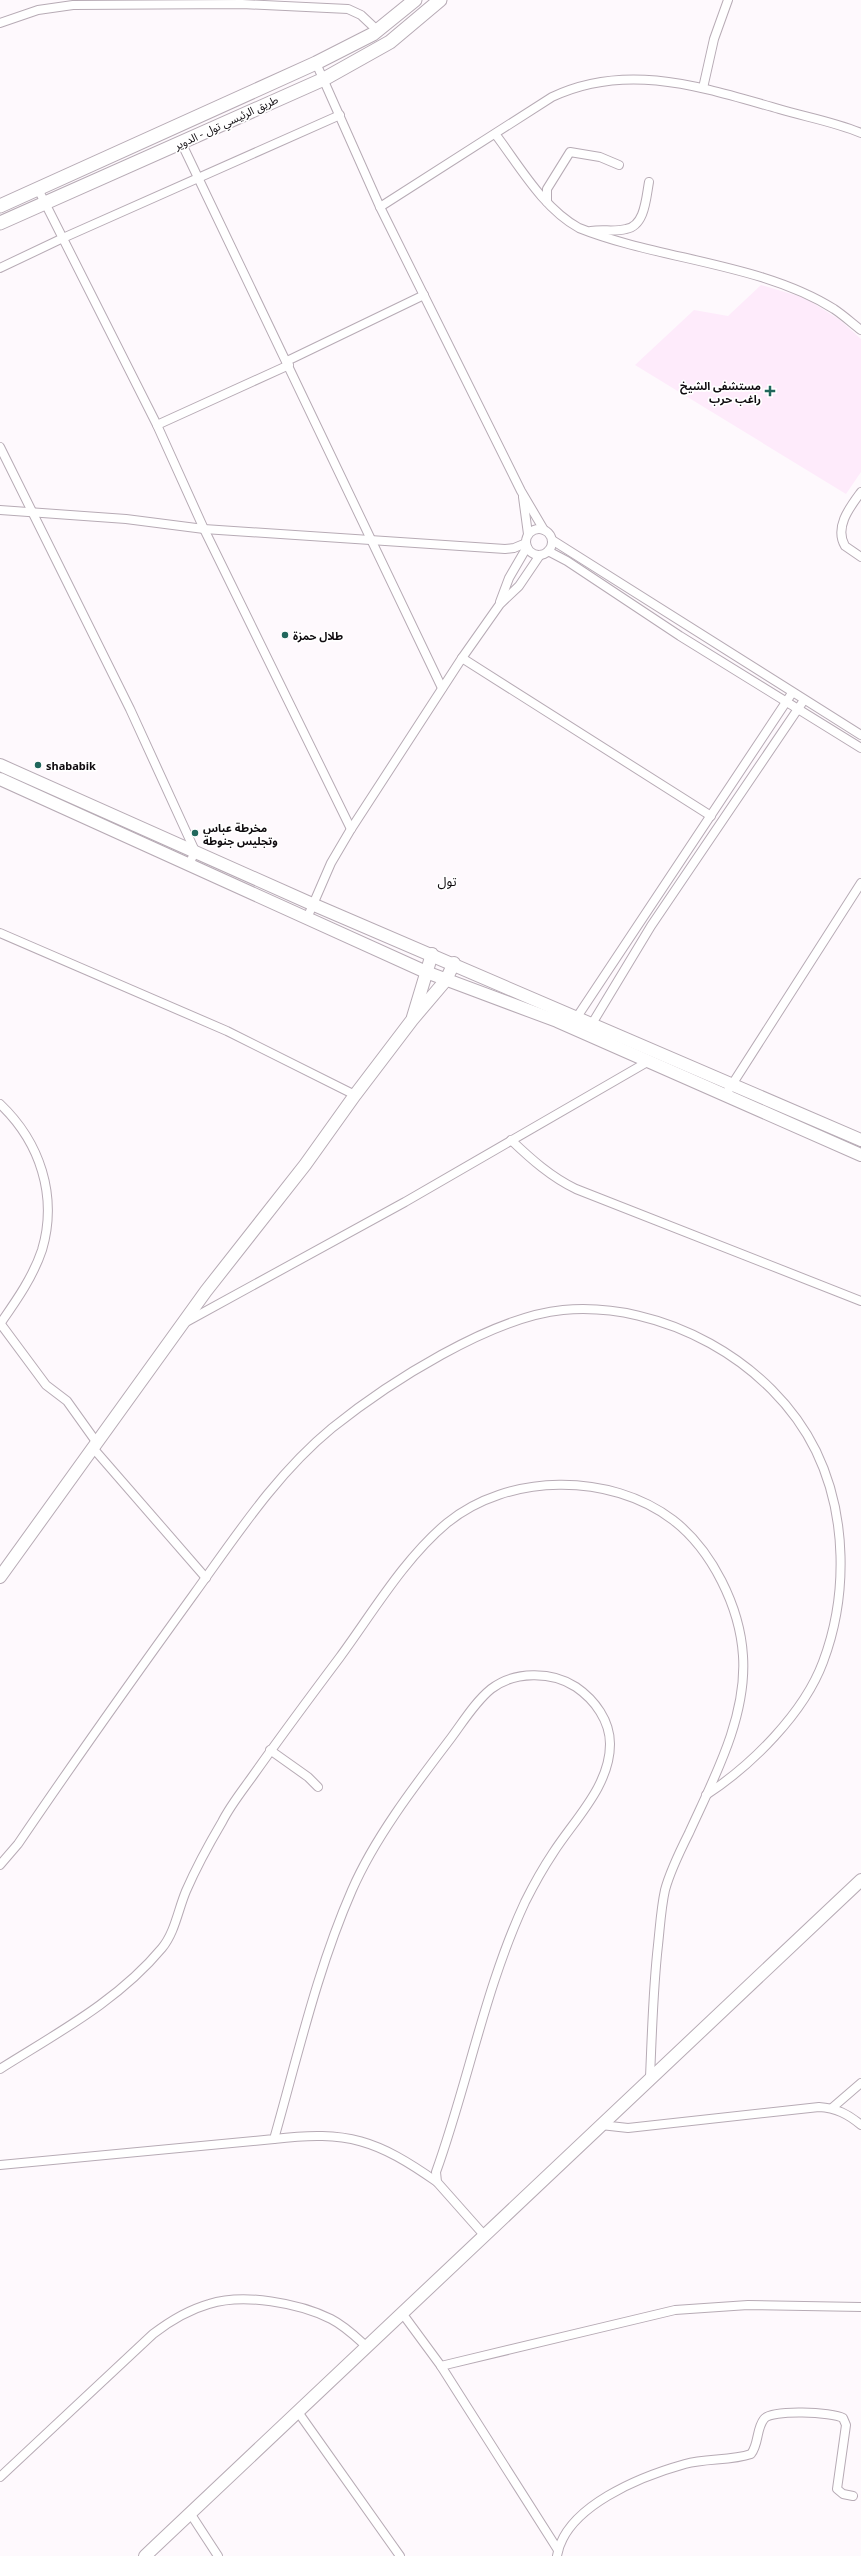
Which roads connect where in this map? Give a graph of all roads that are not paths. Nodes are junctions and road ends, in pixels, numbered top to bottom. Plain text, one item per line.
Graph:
1 (415, 0) edge
2 (440, 0) edge
3 (728, 0) edge
4 (130, 2) edge
5 (72, 3) edge
6 (209, 3) edge
7 (0, 23) edge
8 (378, 30) junction
9 (316, 63) junction
10 (324, 78) junction
11 (703, 88) junction
12 (340, 115) junction
13 (861, 133) edge
14 (496, 135) junction
15 (182, 142) junction
16 (619, 165) dead end
17 (198, 177) junction
18 (649, 182) dead end
19 (38, 189) junction
20 (45, 202) junction
21 (547, 202) junction
22 (0, 206) edge
23 (380, 208) junction
24 (0, 223) edge
25 (589, 232) junction
26 (63, 238) junction
27 (0, 268) edge
28 (424, 296) junction
29 (861, 330) edge
30 (288, 363) junction
31 (157, 425) junction
32 (0, 447) edge
33 (521, 491) junction
34 (861, 492) edge
35 (0, 510) edge
36 (31, 513) junction
37 (204, 529) junction
38 (544, 530) junction
39 (528, 534) junction
40 (372, 539) junction
41 (552, 540) junction
42 (526, 545) junction
43 (544, 553) junction
44 (861, 557) edge
45 (500, 604) junction
46 (462, 658) junction
47 (442, 688) junction
48 (792, 693) junction
49 (804, 700) junction
50 (786, 702) junction
51 (798, 709) junction
52 (861, 735) edge
53 (861, 748) edge
54 (0, 765) edge
55 (0, 779) edge
56 (110, 815) junction
57 (711, 816) junction
58 (104, 828) junction
59 (351, 829) junction
60 (195, 851) junction
61 (687, 853) junction
62 (696, 859) junction
63 (189, 865) junction
64 (670, 878) junction
65 (861, 883) edge
66 (679, 884) junction
67 (312, 904) junction
68 (308, 916) junction
69 (0, 933) edge
70 (432, 954) junction
71 (454, 963) junction
72 (426, 972) junction
73 (446, 980) junction
74 (577, 1017) junction
75 (412, 1020) junction
76 (592, 1023) junction
77 (586, 1034) junction
78 (649, 1061) junction
79 (728, 1089) junction
80 (354, 1095) junction
81 (0, 1104) edge
82 (511, 1140) junction
83 (861, 1140) edge
84 (861, 1155) edge
85 (861, 1301) edge
86 (0, 1324) edge
87 (182, 1324) junction
88 (95, 1446) junction
89 (0, 1577) edge
90 (206, 1578) junction
91 (270, 1750) junction
92 (318, 1787) dead end
93 (706, 1795) junction
94 (0, 1865) edge
95 (861, 1880) edge
96 (0, 2069) edge
97 (650, 2077) junction
98 (861, 2084) edge
99 (832, 2108) junction
100 (601, 2125) junction
101 (861, 2125) edge
102 (274, 2139) junction
103 (0, 2165) edge
104 (437, 2182) junction
105 (484, 2235) junction
106 (861, 2307) edge
107 (402, 2313) junction
108 (367, 2347) junction
109 (441, 2366) junction
110 (298, 2412) junction
111 (0, 2477) edge
112 (853, 2496) dead end
113 (190, 2513) junction
114 (558, 2553) edge
115 (145, 2556) edge
116 (218, 2556) edge
117 (400, 2556) edge

1 - 8 main road, طريق الرئيسي تول - الدوير
2 - 10 main road, طريق الرئيسي تول - الدوير
3 - 11 street
4 - 5 street
4 - 6 street
5 - 7 street
6 - 8 street
8 - 9 main road, طريق الرئيسي تول - الدوير
9 - 10 street
9 - 19 main road, طريق الرئيسي تول - الدوير
10 - 12 street
10 - 15 main road, طريق الرئيسي تول - الدوير
11 - 13 street
11 - 14 street
12 - 17 street
12 - 23 street
14 - 21 street
14 - 23 street
15 - 17 street
15 - 20 main road, طريق الرئيسي تول - الدوير
16 - 21 street
17 - 26 street
17 - 30 street
18 - 25 street
19 - 20 street
19 - 22 main road, طريق الرئيسي تول - الدوير
20 - 24 main road, طريق الرئيسي تول - الدوير
20 - 26 street
21 - 25 street
23 - 28 street
25 - 29 street
26 - 27 street
26 - 31 street
28 - 30 street
28 - 33 street
30 - 31 street
30 - 40 street
31 - 37 street
32 - 36 street
33 - 38 street
33 - 39 street
34 - 44 street
35 - 36 street
36 - 37 street
36 - 60 street
37 - 40 street
37 - 59 street
38 - 39 street
38 - 41 street
39 - 42 street
40 - 42 street
40 - 47 street
41 - 43 street
41 - 48 street
42 - 43 street
42 - 45 street
43 - 45 street
43 - 50 street
45 - 46 street
46 - 47 street
46 - 57 street
47 - 59 street
48 - 49 street
48 - 50 street
49 - 51 street
49 - 52 street
50 - 51 street
50 - 57 street
51 - 53 street
51 - 62 street
54 - 56 street
55 - 58 street
56 - 58 street
56 - 60 street
57 - 61 street
58 - 63 street
59 - 67 street
60 - 63 street
60 - 67 street
61 - 62 street
61 - 64 street
62 - 66 street
63 - 68 street
64 - 66 street
64 - 74 street
65 - 79 street
66 - 76 street
67 - 68 street
67 - 70 street
68 - 72 street
69 - 80 street
70 - 71 street
70 - 72 street
71 - 73 street
71 - 74 street
72 - 73 street
72 - 75 street
73 - 75 street
73 - 77 street
74 - 76 street
75 - 80 street
76 - 77 street
76 - 79 street
77 - 78 street
78 - 79 street
78 - 82 street
79 - 83 street
79 - 84 street
80 - 87 street
81 - 86 street
82 - 85 street
82 - 87 street
86 - 88 street
87 - 88 street
88 - 89 street
88 - 90 street
90 - 93 street
90 - 94 street
91 - 92 street
91 - 93 street
91 - 96 street
93 - 97 street
95 - 97 street
97 - 100 street
98 - 99 street
99 - 100 street
99 - 101 street
100 - 105 street
102 - 103 street
102 - 104 street
102 - 104 street
104 - 105 street
105 - 107 street
106 - 109 street
107 - 108 street
107 - 109 street
108 - 110 street
108 - 111 street
109 - 114 street
110 - 113 street
110 - 117 street
112 - 114 street
113 - 115 street
113 - 116 street

